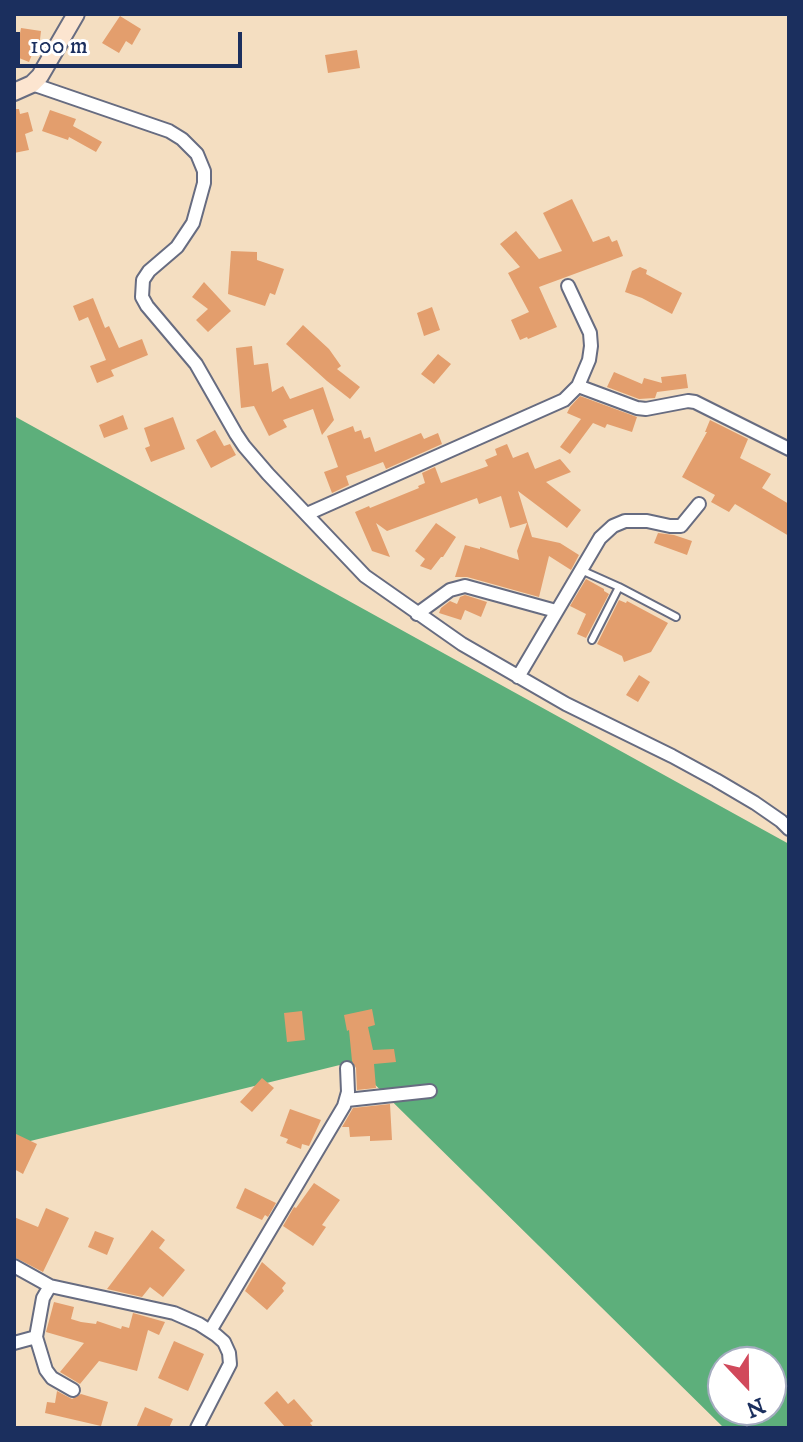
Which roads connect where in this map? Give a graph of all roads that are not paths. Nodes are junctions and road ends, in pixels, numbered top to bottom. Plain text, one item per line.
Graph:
1 (76, 14) edge
2 (32, 84) junction
3 (14, 92) edge
4 (568, 286) dead end
5 (578, 386) junction
6 (789, 449) edge
7 (699, 504) dead end
8 (307, 514) junction
9 (581, 570) junction
10 (619, 587) junction
11 (556, 611) junction
12 (417, 614) junction
13 (676, 617) dead end
14 (592, 640) dead end
15 (518, 677) junction
16 (789, 829) edge
17 (347, 1068) dead end
18 (430, 1091) dead end
19 (347, 1100) junction
20 (14, 1266) edge
21 (50, 1286) junction
22 (210, 1331) junction
23 (36, 1337) junction
24 (14, 1343) edge
25 (73, 1390) dead end
26 (197, 1428) edge

1 - 2 street
2 - 3 street
2 - 8 street
4 - 5 street
5 - 6 street
5 - 8 street
7 - 9 street
8 - 12 street
9 - 10 lane
9 - 11 street
10 - 13 lane
10 - 14 lane
11 - 12 street
11 - 15 street
12 - 15 street
15 - 16 street
17 - 19 street
18 - 19 street
19 - 22 street
20 - 21 street
21 - 22 street
21 - 23 street
22 - 26 street
23 - 24 street
23 - 25 street

